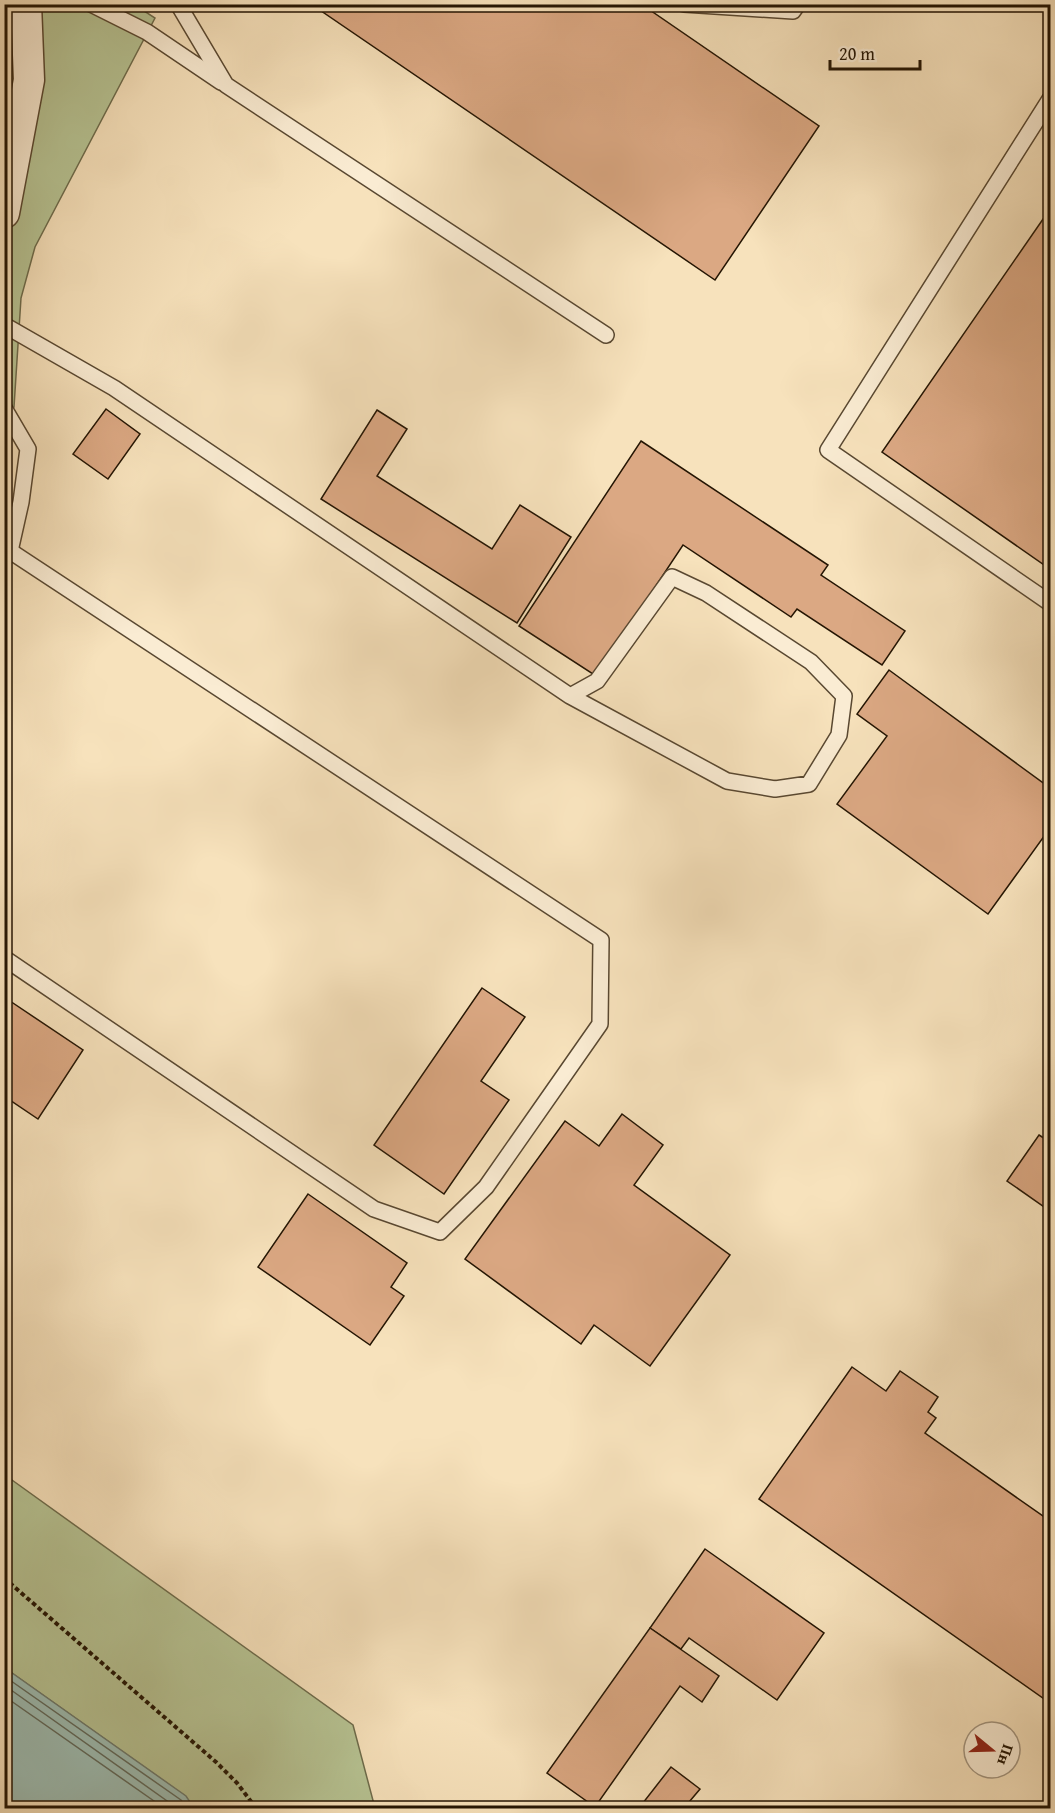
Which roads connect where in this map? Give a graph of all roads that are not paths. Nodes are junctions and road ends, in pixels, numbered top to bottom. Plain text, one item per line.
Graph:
1 (26, 4) edge
2 (91, 4) edge
3 (178, 4) edge
4 (684, 4) edge
5 (798, 4) edge
6 (226, 85) junction
7 (1050, 99) edge
8 (4, 213) edge
9 (4, 325) edge
10 (606, 335) dead end
11 (4, 408) edge
12 (7, 552) edge
13 (1050, 603) edge
14 (570, 696) junction
15 (4, 958) edge

1 - 8 street
2 - 6 lane
3 - 6 lane
4 - 5 lane
6 - 10 lane
7 - 13 lane
9 - 14 lane
11 - 12 lane
12 - 15 lane
14 - 14 lane

